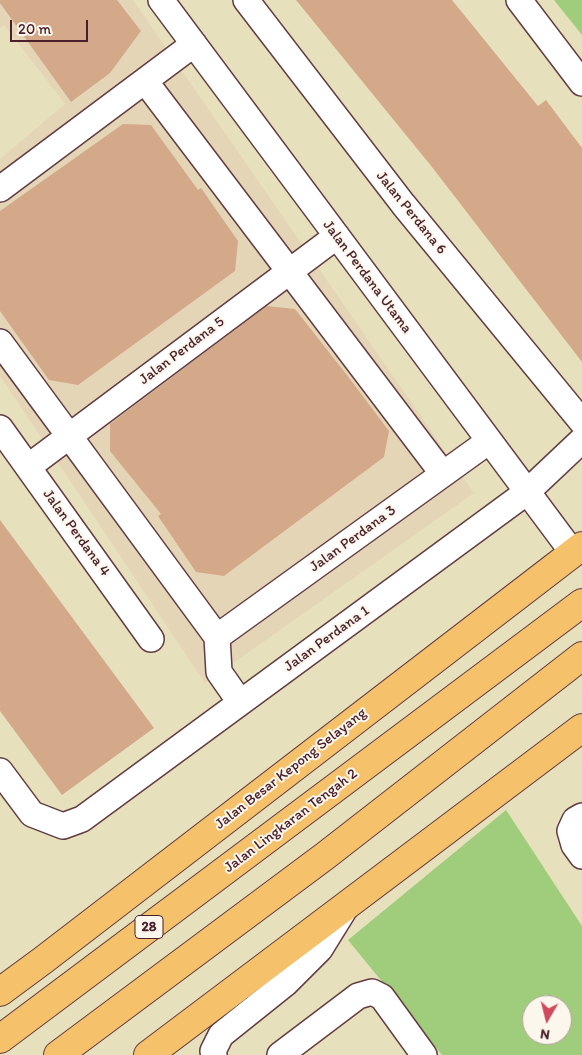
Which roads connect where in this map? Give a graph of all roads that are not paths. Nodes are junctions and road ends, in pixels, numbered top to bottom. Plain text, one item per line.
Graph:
1 (161, 0) edge
2 (246, 0) edge
3 (519, 0) edge
4 (194, 44) junction
5 (146, 80) junction
6 (582, 84) edge
7 (0, 189) edge
8 (337, 236) junction
9 (289, 271) junction
10 (0, 342) edge
11 (582, 422) edge
12 (0, 428) edge
13 (69, 436) junction
14 (582, 440) edge
15 (489, 441) junction
16 (28, 467) junction
17 (442, 474) junction
18 (527, 492) junction
19 (577, 550) edge
20 (582, 603) edge
21 (217, 637) junction
22 (152, 639) dead end
23 (582, 656) edge
24 (240, 702) junction
25 (582, 728) edge
26 (0, 770) edge
27 (582, 816) edge
28 (582, 856) edge
29 (347, 905) junction
30 (0, 992) edge
31 (0, 1038) edge
32 (58, 1055) edge
33 (148, 1055) edge
34 (214, 1055) edge
35 (280, 1055) edge
36 (424, 1055) edge

1 - 4 street, Jalan Perdana Utama
2 - 11 street, Jalan Perdana 6
3 - 6 street
4 - 5 street
4 - 8 street, Jalan Perdana Utama
5 - 7 street
5 - 9 street
8 - 9 street, Jalan Perdana 5
8 - 15 street, Jalan Perdana Utama
9 - 13 street, Jalan Perdana 5
9 - 17 street
10 - 13 street
12 - 16 street, Jalan Perdana 4
13 - 16 street, Jalan Perdana 5
13 - 21 street
14 - 18 street, Jalan Perdana 1
15 - 17 street, Jalan Perdana 3
15 - 18 street, Jalan Perdana Utama
16 - 22 street, Jalan Perdana 4
17 - 21 street, Jalan Perdana 3
18 - 19 street, Jalan Perdana Utama
18 - 24 street, Jalan Perdana 1
19 - 30 main road, Jalan Besar Kepong Selayang
20 - 31 main road, Jalan Lingkaran Tengah 2 / 28
21 - 24 street
23 - 32 main road
24 - 26 street, Jalan Perdana 1
25 - 29 main road
27 - 28 street
29 - 33 main road
29 - 34 street
35 - 36 street

